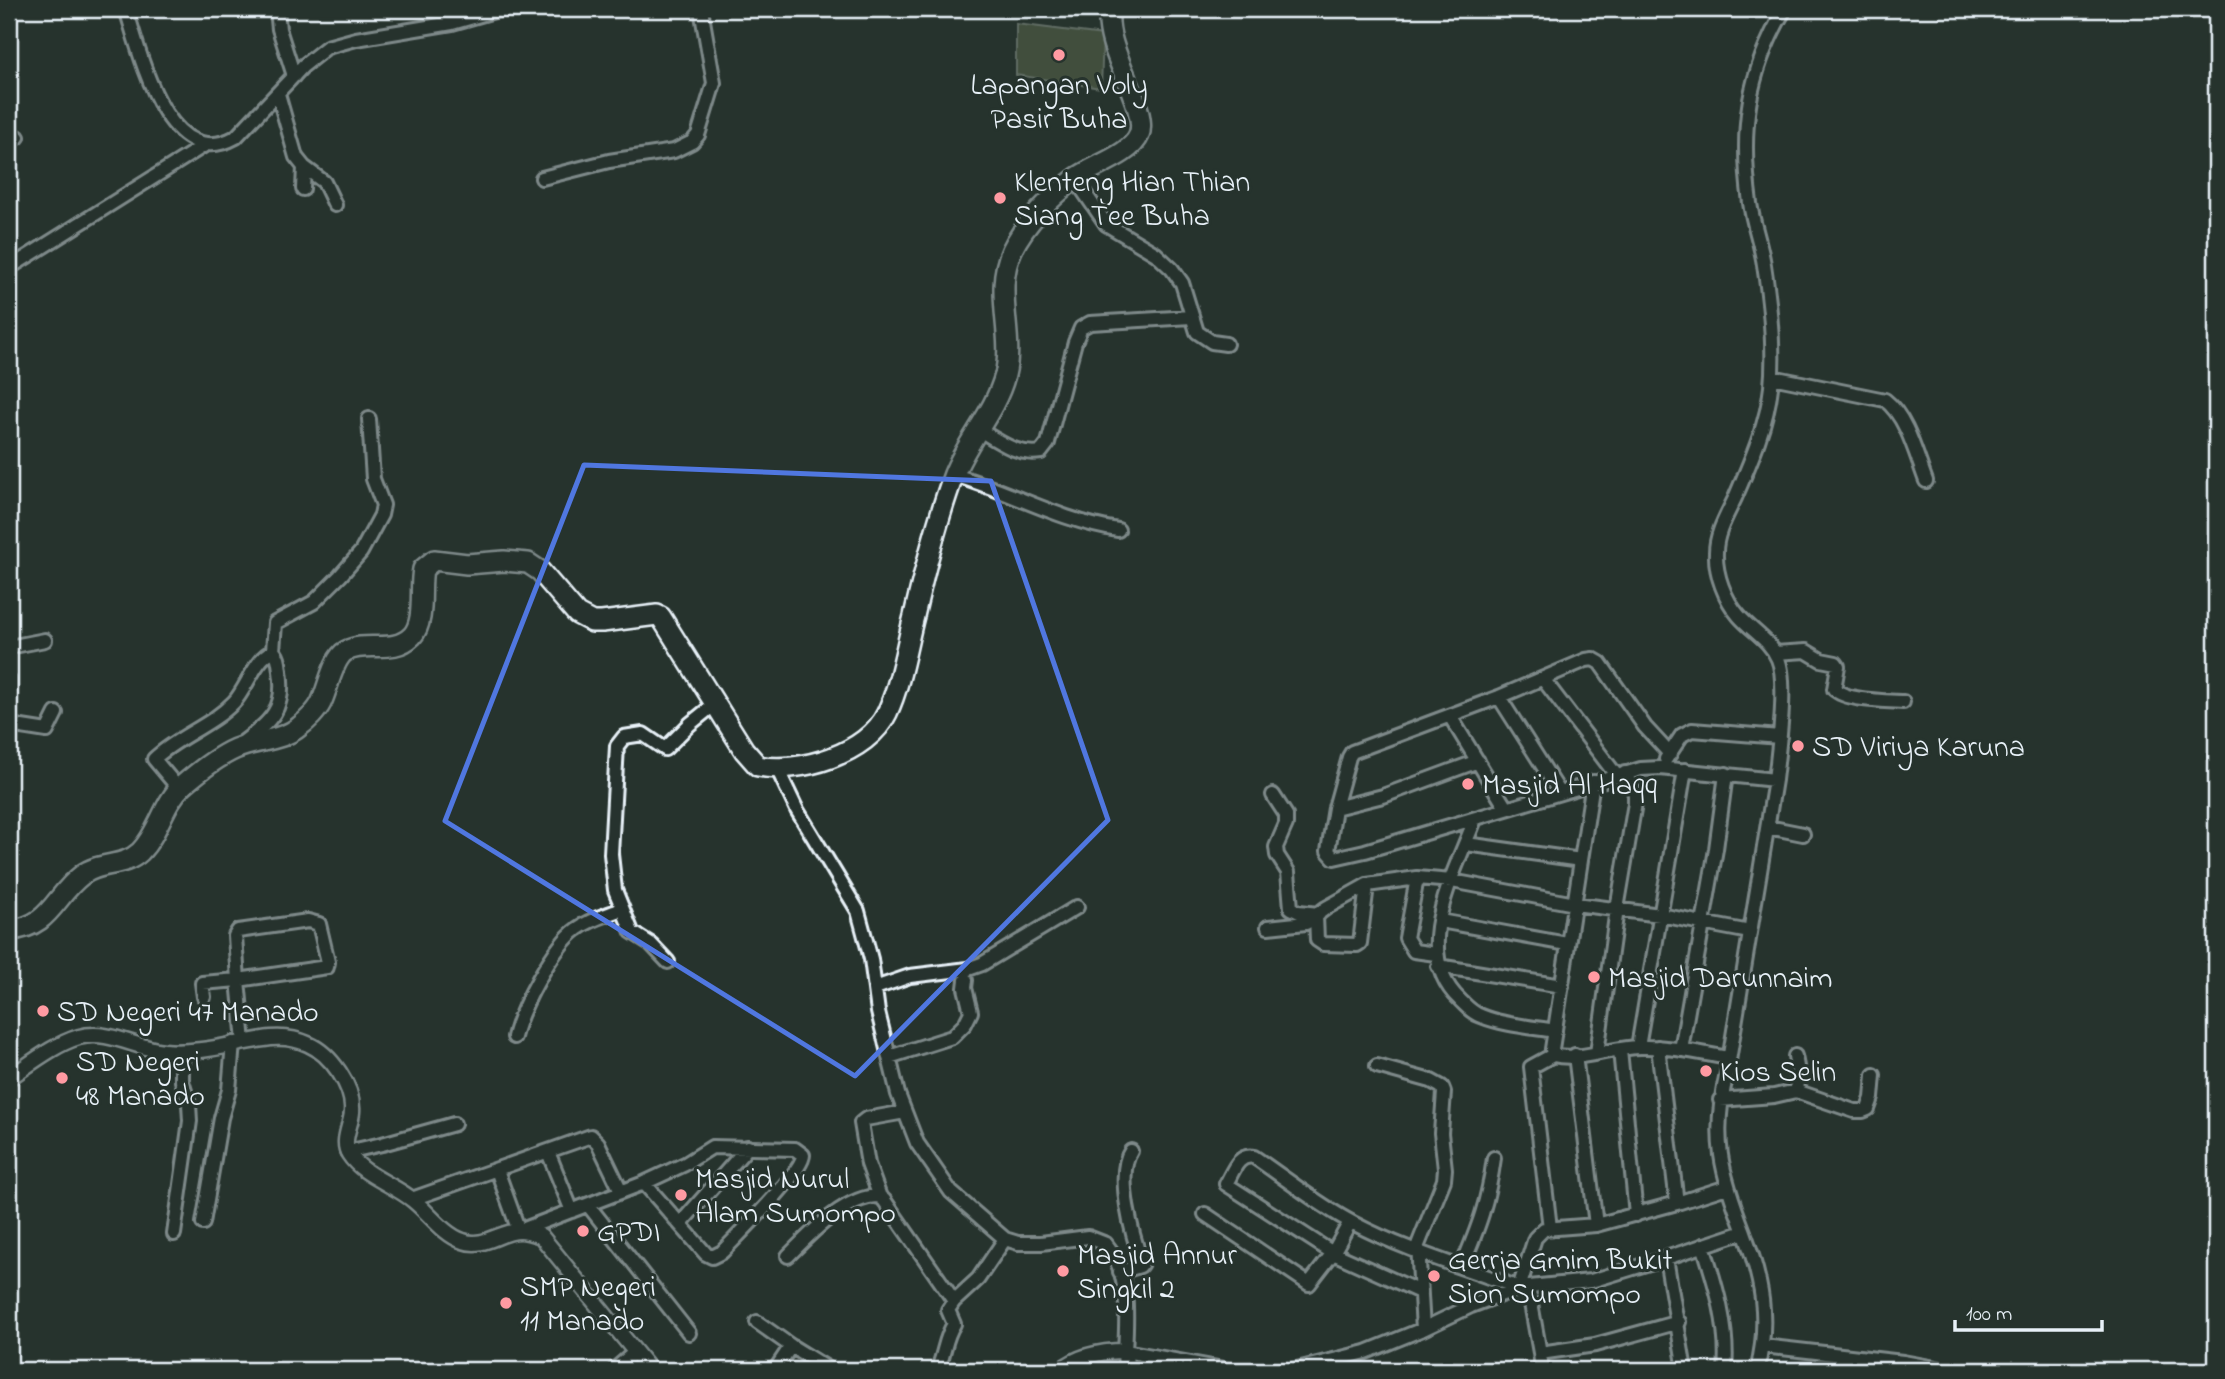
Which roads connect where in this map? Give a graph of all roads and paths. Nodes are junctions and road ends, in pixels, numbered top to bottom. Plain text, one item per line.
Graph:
1 (126, 9) edge
2 (276, 9) edge
3 (501, 9) edge
4 (701, 9) edge
5 (1110, 9) edge
6 (1785, 9) edge
7 (294, 76) junction
8 (278, 94) junction
9 (205, 145) junction
10 (304, 167) junction
11 (542, 178) dead end
12 (1075, 179) junction
13 (303, 189) dead end
14 (335, 205) dead end
15 (9, 268) edge
16 (1191, 317) junction
17 (1226, 344) dead end
18 (1772, 377) junction
19 (369, 419) dead end
20 (978, 429) junction
21 (954, 475) junction
22 (1926, 481) dead end
23 (1118, 530) dead end
24 (45, 640) dead end
25 (9, 647) edge
26 (273, 651) junction
27 (1775, 653) junction
28 (1543, 679) junction
29 (9, 680) edge
30 (9, 694) edge
31 (1499, 697) junction
32 (1903, 702) dead end
33 (716, 703) junction
34 (56, 713) dead end
35 (1450, 716) junction
36 (9, 725) edge
37 (1780, 737) junction
38 (234, 750) junction
39 (1670, 754) junction
40 (1478, 761) junction
41 (777, 768) junction
42 (1660, 768) junction
43 (1685, 770) junction
44 (1621, 774) junction
45 (1726, 774) junction
46 (1775, 780) junction
47 (1593, 782) junction
48 (179, 789) junction
49 (1560, 793) junction
50 (1273, 795) dead end
51 (1335, 808) junction
52 (1506, 808) junction
53 (1475, 819) junction
54 (1768, 827) junction
55 (1803, 834) dead end
56 (1466, 844) junction
57 (1581, 860) junction
58 (1417, 878) junction
59 (1452, 881) junction
60 (1367, 885) junction
61 (1575, 904) junction
62 (1077, 907) dead end
63 (622, 909) junction
64 (1617, 909) junction
65 (1318, 915) junction
66 (1660, 915) junction
67 (1440, 921) junction
68 (1703, 924) junction
69 (1268, 927) dead end
70 (9, 930) edge
71 (1750, 932) junction
72 (1567, 944) junction
73 (1437, 960) junction
74 (668, 962) dead end
75 (239, 980) junction
76 (966, 980) dead end
77 (1562, 986) junction
78 (875, 988) junction
79 (204, 997) dead end
80 (1555, 1031) junction
81 (514, 1037) dead end
82 (238, 1042) junction
83 (1638, 1046) junction
84 (1658, 1047) junction
85 (1620, 1050) junction
86 (1681, 1050) junction
87 (182, 1051) junction
88 (1597, 1053) junction
89 (1553, 1055) junction
90 (1575, 1055) junction
91 (1796, 1056) dead end
92 (889, 1057) junction
93 (1729, 1058) junction
94 (1377, 1066) dead end
95 (1874, 1075) dead end
96 (9, 1078) edge
97 (1796, 1091) junction
98 (1720, 1100) junction
99 (905, 1112) junction
100 (454, 1124) dead end
101 (748, 1147) junction
102 (1131, 1151) dead end
103 (347, 1152) junction
104 (548, 1152) junction
105 (1493, 1158) dead end
106 (497, 1170) junction
107 (644, 1183) junction
108 (1727, 1187) junction
109 (621, 1191) junction
110 (880, 1197) junction
111 (412, 1199) junction
112 (1677, 1203) junction
113 (588, 1205) junction
114 (572, 1211) junction
115 (1205, 1214) dead end
116 (1636, 1215) junction
117 (1350, 1222) junction
118 (203, 1223) dead end
119 (680, 1224) junction
120 (1596, 1225) junction
121 (1550, 1228) junction
122 (519, 1231) junction
123 (1744, 1232) junction
124 (174, 1234) dead end
125 (1005, 1239) junction
126 (1703, 1245) junction
127 (1418, 1252) junction
128 (1333, 1253) junction
129 (788, 1256) dead end
130 (1666, 1258) junction
131 (1462, 1266) junction
132 (1121, 1272) junction
133 (1524, 1288) junction
134 (1420, 1292) junction
135 (954, 1301) junction
136 (757, 1322) dead end
137 (1679, 1322) junction
138 (1423, 1329) junction
139 (689, 1333) dead end
140 (791, 1346) junction
141 (1763, 1346) junction
142 (1125, 1351) junction
143 (635, 1352) junction
144 (1540, 1353) junction
145 (614, 1370) edge
146 (650, 1370) edge
147 (775, 1370) edge
148 (830, 1370) edge
149 (937, 1370) edge
150 (1061, 1370) edge
151 (1126, 1370) edge
152 (1222, 1370) edge
153 (1293, 1370) edge
154 (1542, 1370) edge
155 (1685, 1370) edge
156 (1725, 1370) edge
157 (1757, 1370) edge
158 (1947, 1370) edge

1 - 9 street
2 - 7 street
3 - 7 street
4 - 11 street
5 - 12 highway
6 - 18 street
7 - 8 street
8 - 9 street
8 - 10 street
9 - 15 street
10 - 13 street
10 - 14 street
12 - 16 street
12 - 20 highway
16 - 17 street
16 - 20 street
18 - 22 street
18 - 27 street
19 - 26 street
20 - 21 highway
21 - 23 street
21 - 41 highway
24 - 25 street
26 - 38 street
26 - 48 street
27 - 32 street
27 - 37 street
28 - 31 street
28 - 39 street
28 - 44 street
29 - 30 street
31 - 35 street
31 - 49 street
33 - 38 highway
33 - 41 highway
33 - 63 street
34 - 36 street
35 - 40 street
35 - 51 street
37 - 39 street
37 - 46 street
38 - 48 highway
39 - 42 street
40 - 51 street
40 - 52 street
41 - 78 street
42 - 43 street
42 - 44 street
43 - 45 street
43 - 66 street
44 - 47 street
44 - 64 street
45 - 46 street
45 - 68 street
46 - 54 street
47 - 49 street
47 - 57 street
48 - 70 highway
49 - 52 street
50 - 65 street
51 - 53 street
52 - 53 street
53 - 56 street
54 - 55 street
54 - 71 street
56 - 57 street
56 - 59 street
57 - 61 street
58 - 59 street
58 - 60 street
58 - 73 street
59 - 61 street
59 - 67 street
60 - 65 street
60 - 65 street
61 - 64 street
61 - 72 street
62 - 78 street
63 - 74 street
63 - 81 street
64 - 66 street
64 - 88 street
65 - 69 street
66 - 68 street
66 - 83 street
67 - 72 street
67 - 73 street
68 - 71 street
68 - 86 street
71 - 93 street
72 - 77 street
73 - 77 street
73 - 80 street
75 - 75 street
75 - 79 street
75 - 82 street
76 - 92 street
77 - 80 street
78 - 92 street
80 - 89 street
82 - 87 street
82 - 103 street
82 - 118 street
83 - 84 street
83 - 85 street
84 - 86 street
84 - 112 street
85 - 88 street
85 - 116 street
86 - 93 street
87 - 96 street
87 - 124 street
88 - 90 street
89 - 90 street
89 - 121 street
90 - 120 street
91 - 97 street
92 - 99 street
93 - 98 street
94 - 127 street
95 - 97 street
97 - 98 street
98 - 108 street
99 - 110 street
99 - 125 street
100 - 103 street
101 - 107 street
101 - 119 street
101 - 119 street
102 - 132 street
103 - 111 street
104 - 106 street
104 - 109 street
104 - 114 street
105 - 131 street
106 - 111 street
106 - 122 street
107 - 109 street
107 - 119 street
108 - 112 street
108 - 123 street
109 - 113 street
110 - 129 street
110 - 135 street
111 - 122 street
112 - 116 street
113 - 114 street
113 - 139 street
114 - 122 street
115 - 128 street
116 - 120 street
117 - 127 street
117 - 128 street
117 - 128 street
120 - 121 street
121 - 133 street
122 - 143 street
123 - 126 street
123 - 141 street
125 - 132 street
125 - 135 street
126 - 130 street
126 - 156 street
127 - 131 street
127 - 134 street
128 - 134 street
130 - 133 street
130 - 137 street
131 - 133 street
132 - 142 street
133 - 138 street
133 - 144 street
134 - 138 street
135 - 149 street
136 - 140 street
137 - 144 street
137 - 155 street
138 - 153 street
140 - 147 street
140 - 148 street
141 - 157 street
141 - 158 street
142 - 150 street
142 - 151 street
142 - 152 street
143 - 145 street
143 - 146 street
144 - 154 street

